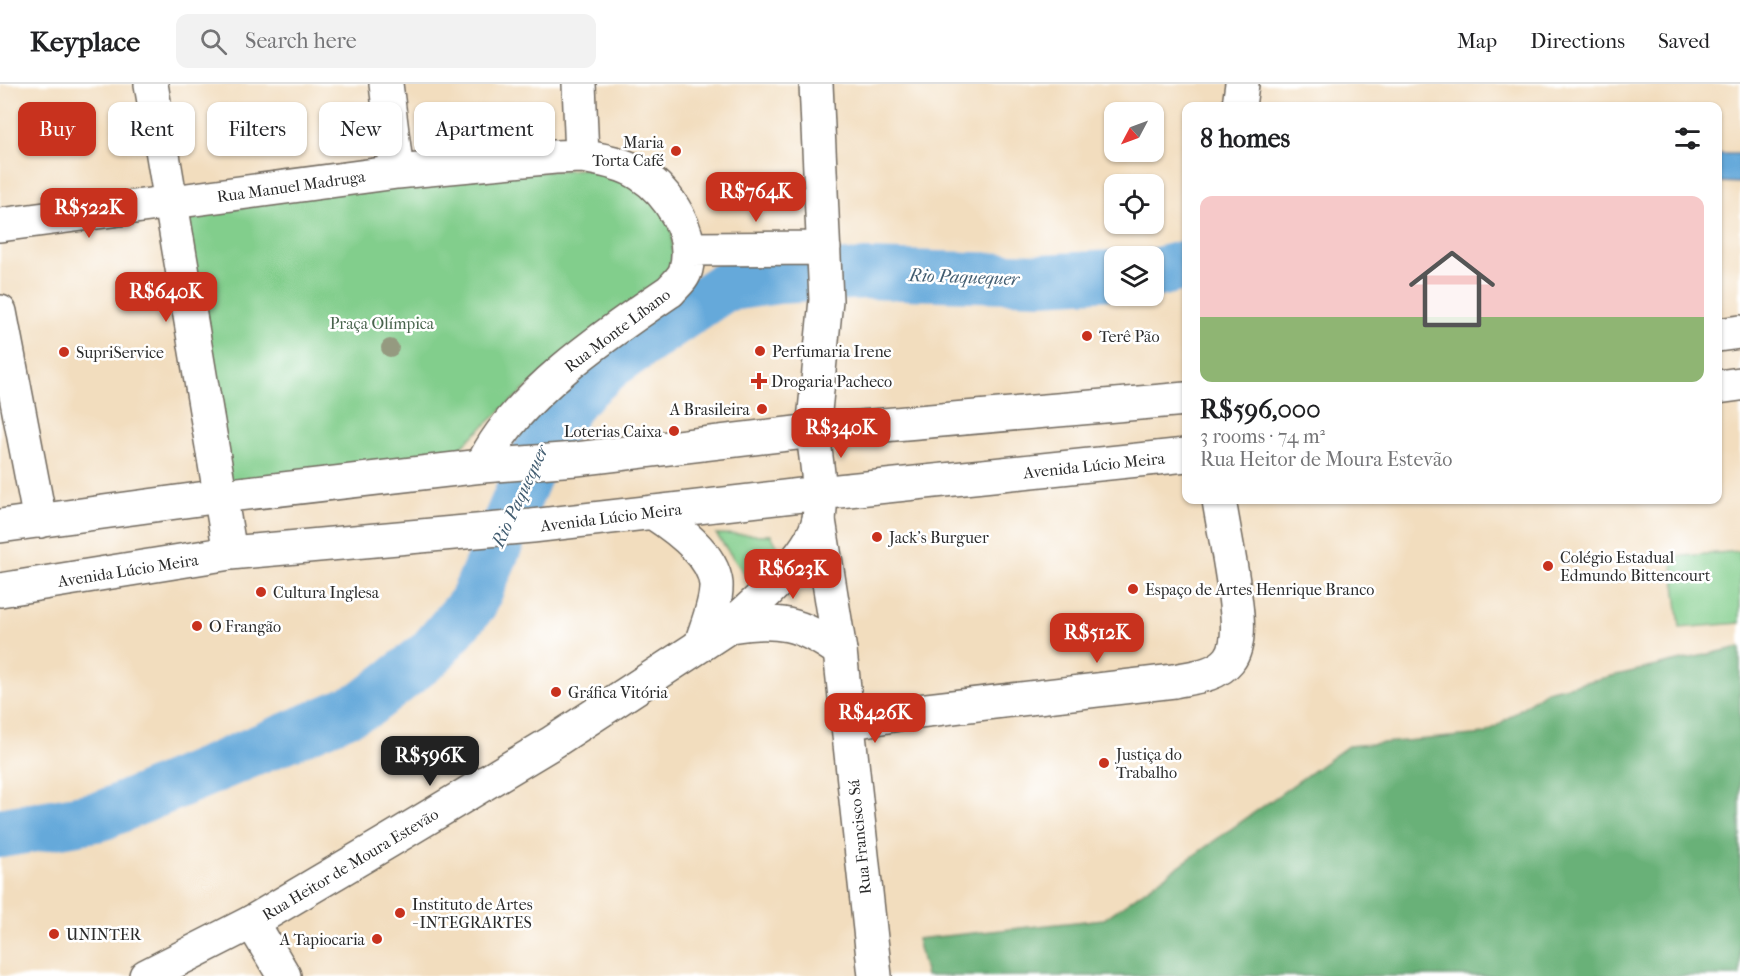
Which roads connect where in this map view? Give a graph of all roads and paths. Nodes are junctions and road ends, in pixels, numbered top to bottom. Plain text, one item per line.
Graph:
1 (151, 84) edge
2 (386, 84) edge
3 (579, 84) edge
4 (816, 84) edge
5 (1242, 84) edge
6 (1240, 102) edge
7 (582, 156) junction
8 (397, 172) junction
9 (172, 202) junction
10 (0, 225) edge
11 (688, 249) junction
12 (824, 253) junction
13 (0, 312) edge
14 (1740, 332) edge
15 (1722, 334) edge
16 (1740, 384) edge
17 (1722, 386) edge
18 (1182, 399) edge
19 (813, 431) junction
20 (1182, 456) edge
21 (494, 466) junction
22 (221, 496) junction
23 (1221, 504) edge
24 (819, 506) junction
25 (652, 512) junction
26 (40, 521) junction
27 (0, 526) edge
28 (230, 553) junction
29 (0, 591) edge
30 (730, 626) junction
31 (701, 644) junction
32 (840, 651) junction
33 (847, 723) junction
34 (252, 922) junction
35 (146, 976) edge
36 (284, 976) edge
37 (875, 976) edge

1 - 9 main road
2 - 8 main road
3 - 7 main road
4 - 12 main road
5 - 6 main road
7 - 8 main road, Rua Manuel Madruga
7 - 11 main road, Rua Monte Líbano
8 - 9 main road, Rua Manuel Madruga
9 - 10 main road, Rua Manuel Madruga
9 - 22 main road
11 - 12 main road
11 - 21 main road, Rua Monte Líbano
12 - 19 main road, Rua Francisco Sá
13 - 26 main road
14 - 15 main road
16 - 17 main road
18 - 19 main road
19 - 21 main road
19 - 24 main road, Rua Francisco Sá
20 - 24 main road, Avenida Lúcio Meira
21 - 22 main road
22 - 26 main road
22 - 28 main road
23 - 33 main road
24 - 25 main road, Avenida Lúcio Meira
24 - 30 main road
24 - 32 main road, Rua Francisco Sá
25 - 28 main road, Avenida Lúcio Meira
25 - 31 main road
26 - 27 main road
28 - 29 main road, Avenida Lúcio Meira
30 - 31 main road, Rua Heitor de Moura Estevão
30 - 32 main road
31 - 34 main road, Rua Heitor de Moura Estevão
32 - 33 main road, Rua Francisco Sá
33 - 37 main road, Rua Francisco Sá
34 - 35 main road, Rua Heitor de Moura Estevão
34 - 36 main road

